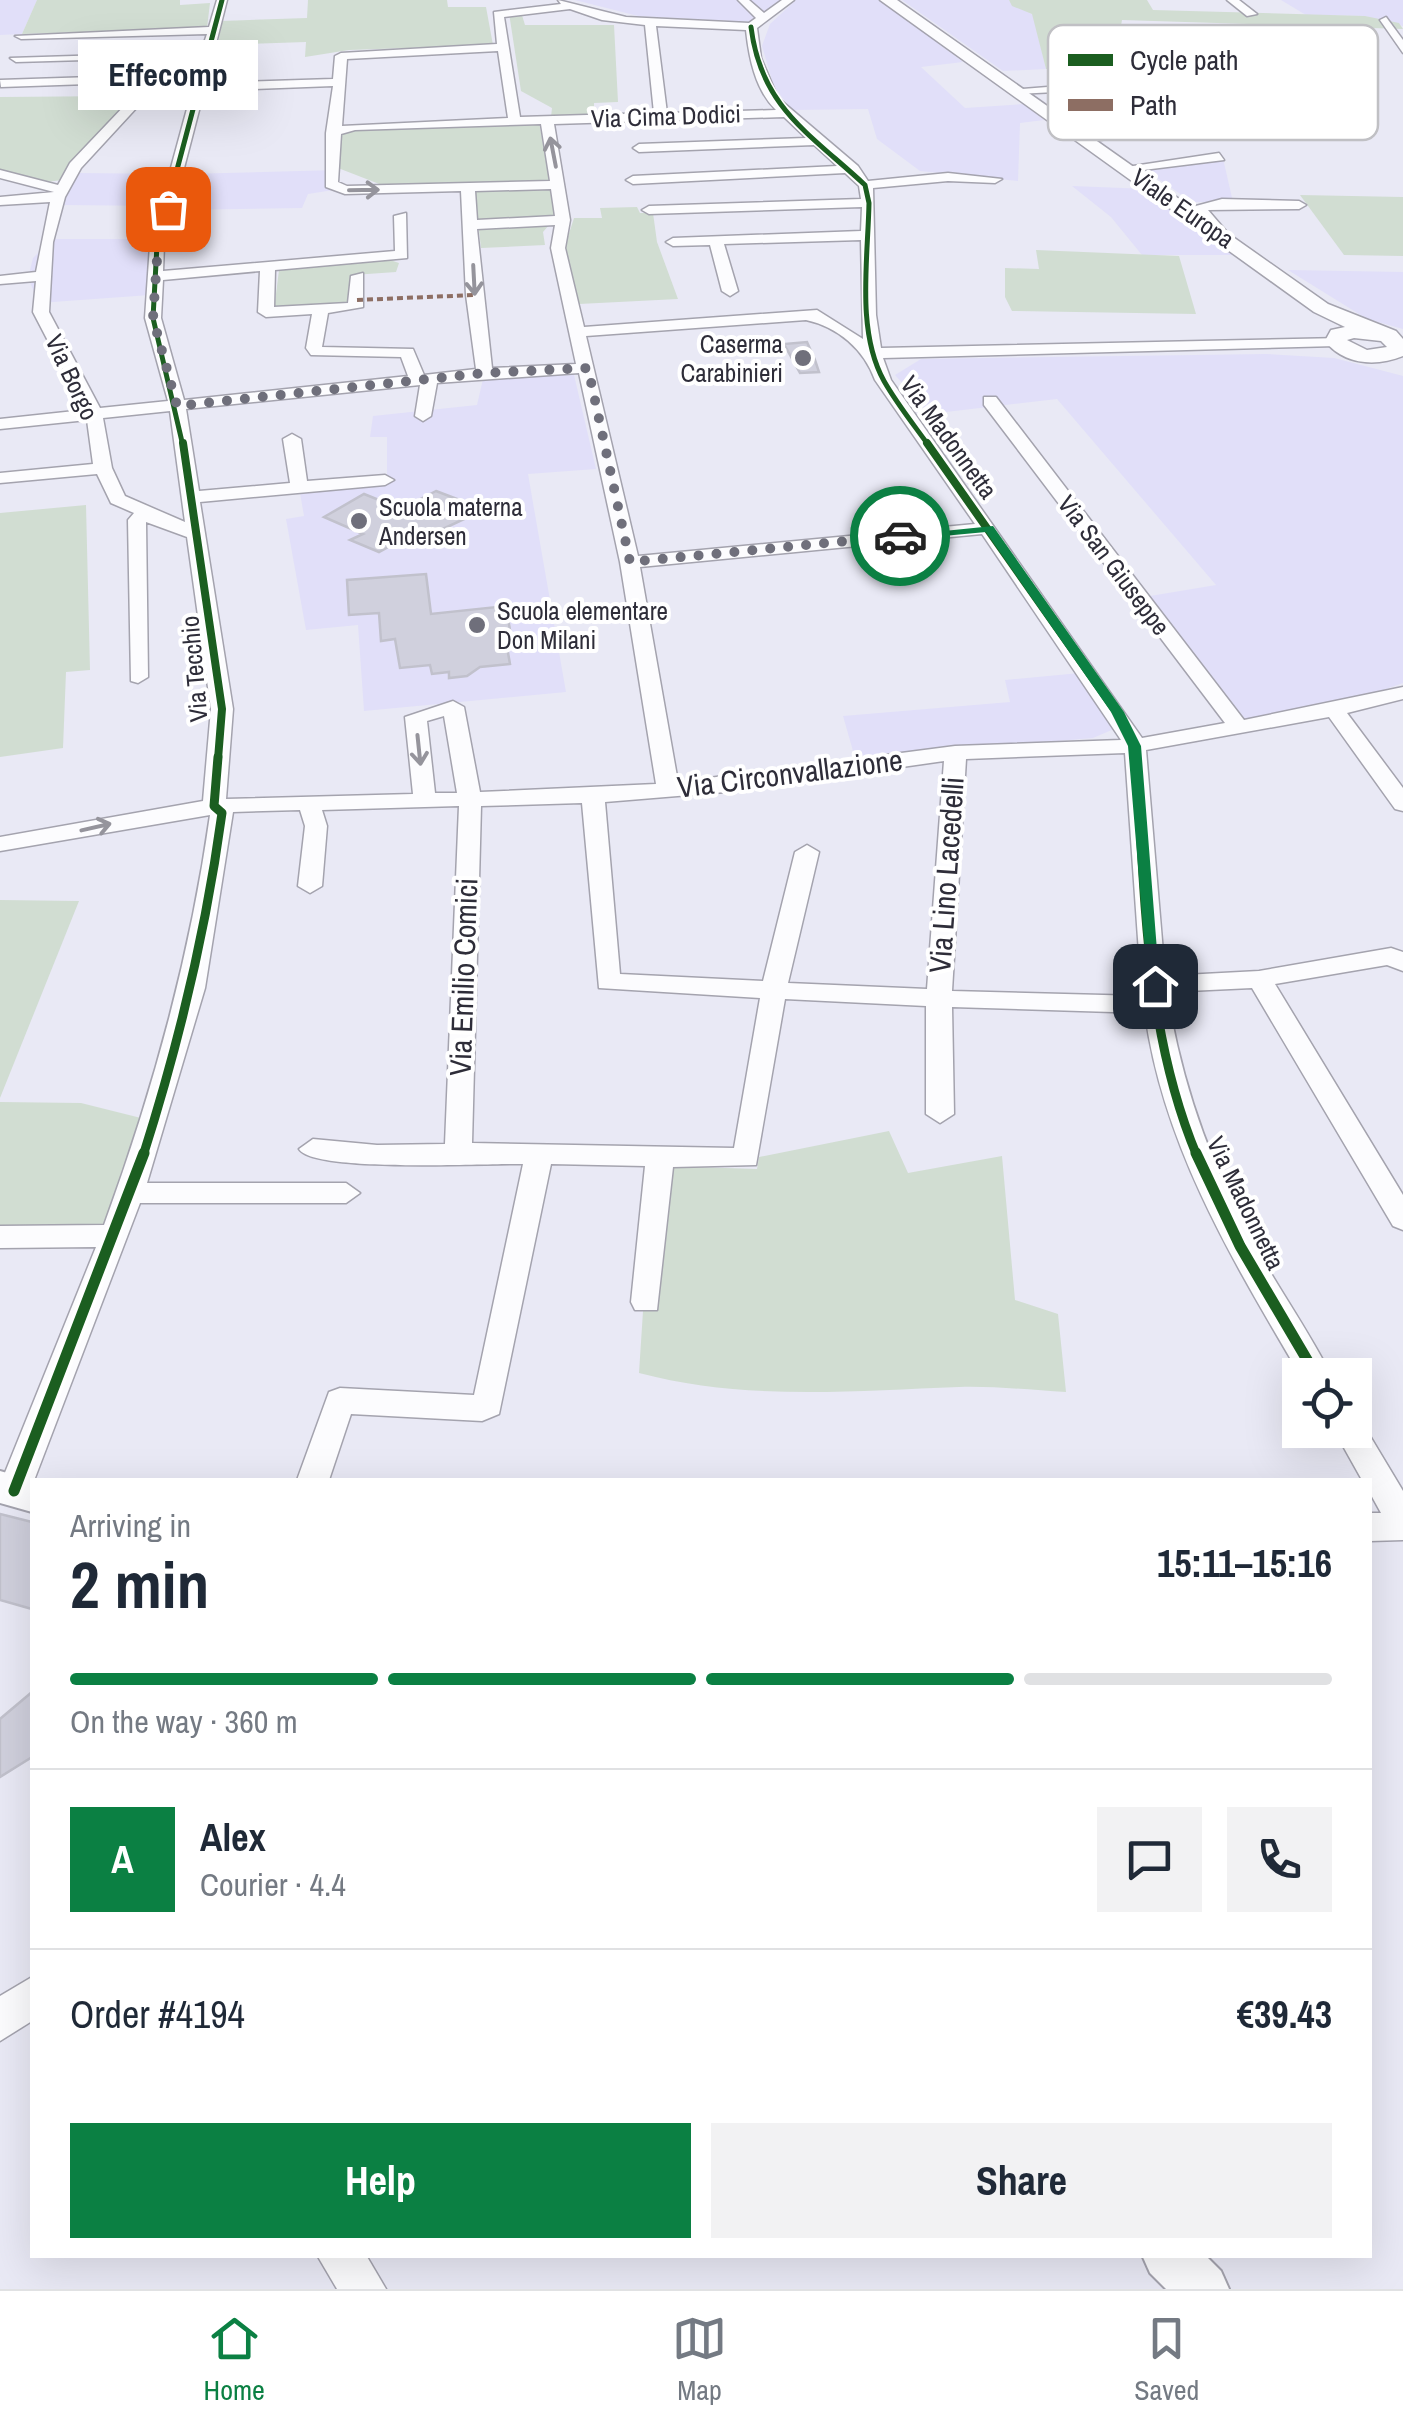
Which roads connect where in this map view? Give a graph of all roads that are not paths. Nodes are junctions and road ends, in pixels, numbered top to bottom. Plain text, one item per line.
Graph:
1 (222, 0) edge
2 (789, 0) edge
3 (888, 0) edge
4 (1232, 0) edge
5 (745, 1) edge
6 (567, 3) edge
7 (1251, 14) dead end
8 (1386, 20) dead end
9 (650, 21) junction
10 (758, 23) junction
11 (216, 30) junction
12 (22, 36) dead end
13 (505, 47) junction
14 (1403, 50) edge
15 (207, 53) junction
16 (16, 58) dead end
17 (158, 78) junction
18 (337, 82) junction
19 (1, 83) edge
20 (201, 87) junction
21 (1048, 89) edge
22 (1017, 90) junction
23 (0, 94) edge
24 (147, 94) junction
25 (1048, 109) edge
26 (1044, 110) junction
27 (785, 113) junction
28 (1048, 113) edge
29 (661, 116) junction
30 (514, 119) junction
31 (546, 119) junction
32 (333, 127) junction
33 (1087, 140) edge
34 (820, 141) junction
35 (639, 148) dead end
36 (1218, 157) dead end
37 (1126, 168) junction
38 (0, 174) edge
39 (632, 180) dead end
40 (995, 180) dead end
41 (560, 185) junction
42 (862, 186) junction
43 (468, 188) junction
44 (59, 199) junction
45 (0, 202) edge
46 (1299, 205) dead end
47 (649, 210) dead end
48 (402, 216) dead end
49 (0, 217) edge
50 (563, 220) junction
51 (471, 225) junction
52 (1219, 231) junction
53 (869, 235) junction
54 (716, 241) junction
55 (673, 242) dead end
56 (268, 265) junction
57 (43, 276) junction
58 (154, 276) junction
59 (358, 276) dead end
60 (0, 280) edge
61 (730, 292) dead end
62 (868, 304) junction
63 (321, 308) junction
64 (1330, 314) junction
65 (834, 318) junction
66 (868, 326) junction
67 (574, 332) junction
68 (1349, 345) junction
69 (1397, 348) edge
70 (872, 353) junction
71 (588, 368) junction
72 (485, 373) junction
73 (424, 380) junction
74 (990, 402) dead end
75 (177, 406) junction
76 (94, 414) junction
77 (423, 416) dead end
78 (0, 424) edge
79 (292, 439) dead end
80 (103, 468) junction
81 (0, 478) edge
82 (385, 480) dead end
83 (299, 486) junction
84 (192, 497) junction
85 (148, 514) junction
86 (989, 528) junction
87 (199, 535) junction
88 (630, 562) junction
89 (138, 677) dead end
90 (1403, 693) edge
91 (1334, 710) junction
92 (1238, 728) junction
93 (1134, 746) junction
94 (955, 753) junction
95 (668, 790) junction
96 (592, 796) junction
97 (425, 800) junction
98 (470, 800) junction
99 (308, 801) junction
100 (1403, 804) edge
101 (214, 806) junction
102 (0, 844) edge
103 (807, 852) dead end
104 (310, 886) dead end
105 (1403, 963) edge
106 (1258, 979) junction
107 (774, 987) junction
108 (1155, 995) junction
109 (939, 996) junction
110 (940, 1114) dead end
111 (313, 1149) dead end
112 (458, 1153) junction
113 (539, 1155) junction
114 (660, 1158) junction
115 (131, 1192) junction
116 (346, 1194) dead end
117 (1403, 1219) edge
118 (116, 1236) junction
119 (0, 1237) edge
120 (646, 1302) dead end
121 (1306, 1358) edge
122 (1360, 1448) edge
123 (314, 1478) edge
124 (16, 1492) edge
125 (1403, 1523) edge
126 (1372, 1527) edge
127 (30, 1998) edge
128 (0, 2021) edge
129 (340, 2258) edge
130 (1171, 2258) edge
131 (364, 2289) edge
132 (1203, 2289) edge

1 - 11 street, Via Tecchio
2 - 10 street
3 - 22 main road, Viale Europa
4 - 7 street
5 - 10 street
6 - 9 street
6 - 13 street
8 - 14 street
9 - 10 street
9 - 29 street
10 - 27 street
11 - 12 street
11 - 15 street, Via Tecchio
13 - 18 street
13 - 30 street
15 - 16 street
15 - 17 street, Via Borgo
15 - 20 street, Via Tecchio
17 - 19 street
17 - 24 street, Via Borgo
18 - 20 street
18 - 32 street
20 - 58 street, Via Tecchio
21 - 22 street
22 - 26 main road, Viale Europa
23 - 24 street
24 - 44 street, Via Borgo
25 - 26 street
26 - 28 main road, Viale Europa
27 - 29 street, Via Cima Dodici
27 - 34 street
29 - 31 street, Via Cima Dodici
30 - 31 street, Via Cima Dodici
30 - 32 street, Via Cima Dodici
41 -> 31 street
32 -> 43 street
33 - 37 main road, Viale Europa
34 - 35 street
34 - 42 street
36 - 37 street
37 - 52 main road, Viale Europa
38 - 44 street
39 - 42 street
40 - 42 street
41 - 43 street
41 - 50 street
42 - 47 street
42 - 53 street, Via Madonnetta
43 - 51 street
44 - 45 street
44 - 49 street
44 - 57 street, Via Borgo
46 - 52 street
48 - 56 street
50 - 51 street
50 - 67 street
51 -> 72 street
52 - 64 main road, Viale Europa
53 - 54 street
53 - 62 street, Via Madonnetta
54 - 55 street
54 - 61 street
56 - 58 street
56 - 63 street
57 - 60 street
57 - 76 street, Via Borgo
58 - 75 street, Via Tecchio
59 - 63 street
62 - 65 street
62 - 66 street, Via Madonnetta
63 - 73 street
64 - 68 main road, Viale Europa
64 - 69 main road, Viale Europa
65 - 66 street
65 - 67 street
65 - 70 street
66 - 70 street, Via Madonnetta
67 - 71 street
68 - 69 main road
68 - 69 main road
68 - 70 street
70 - 86 street, Via Madonnetta
71 - 72 street
71 - 88 street
72 - 73 street
73 - 75 street
73 - 77 street
74 - 92 street, Via San Giuseppe
75 - 76 street
75 - 84 street, Via Tecchio
76 - 78 street
76 - 80 street, Via Borgo
79 - 83 street
80 - 81 street
80 - 85 street, Via Borgo
82 - 83 street
83 - 84 street
84 - 87 street, Via Tecchio
85 - 87 street, Via Borgo
85 - 89 street
86 - 88 street
86 - 93 street, Via Madonnetta
87 - 101 street, Via Tecchio
88 - 95 street
90 - 91 street, Via Circonvallazione
91 - 92 street, Via Circonvallazione
91 - 100 street
92 - 93 street, Via Circonvallazione
93 - 94 street, Via Circonvallazione
93 - 108 street, Via Madonnetta
94 - 95 street, Via Circonvallazione
94 - 109 street, Via Lino Lacedelli
95 - 96 street, Via Circonvallazione
96 - 98 street, Via Circonvallazione
96 - 107 street, Via Lino Lacedelli
97 - 98 street, Via Circonvallazione
98 -> 97 street
97 - 99 street, Via Circonvallazione
98 - 112 street, Via Emilio Comici
99 - 101 street, Via Circonvallazione
99 - 104 street
102 -> 101 street, Via Circonvallazione
101 - 115 street, Via Tecchio
103 - 107 street
105 - 106 street
106 - 108 street
106 - 117 street
107 - 109 street, Via Lino Lacedelli
107 - 114 street
108 - 109 street, Via Lino Lacedelli
108 - 121 street, Via Madonnetta
109 - 110 street, Via Lino Lacedelli
111 - 112 street
112 - 113 street
113 - 114 street
113 - 123 street
114 - 120 street
115 - 116 street
115 - 118 street, Via Tecchio
118 - 119 street
118 - 124 street, Via Tecchio
122 - 125 street
125 - 126 street
127 - 128 street
129 - 131 street
130 - 132 street

